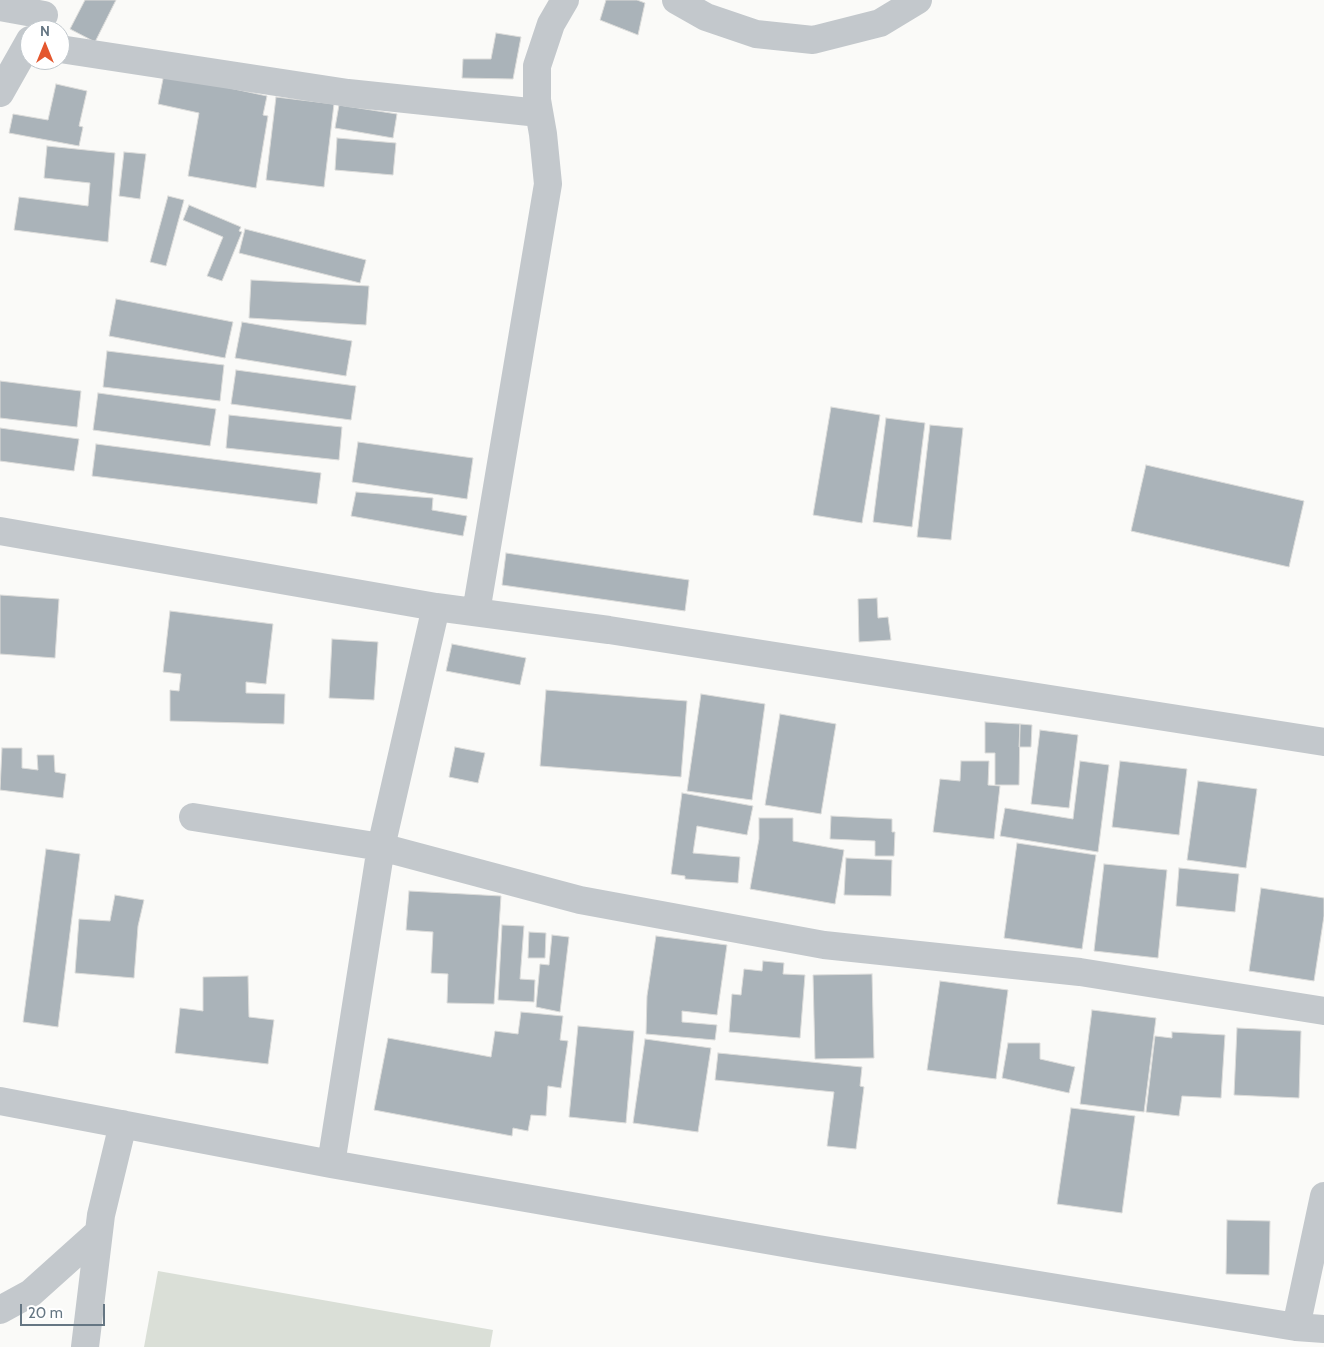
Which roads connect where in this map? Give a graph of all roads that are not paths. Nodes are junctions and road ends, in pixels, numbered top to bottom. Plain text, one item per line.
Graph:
1 (565, 0) edge
2 (676, 0) edge
3 (918, 0) edge
4 (0, 7) edge
5 (22, 20) edge
6 (70, 51) edge
7 (20, 58) edge
8 (0, 93) edge
9 (539, 113) junction
10 (0, 532) edge
11 (436, 607) junction
12 (476, 612) junction
13 (1324, 742) edge
14 (194, 817) dead end
15 (381, 847) junction
16 (1324, 1011) edge
17 (0, 1101) edge
18 (123, 1124) junction
19 (331, 1164) junction
20 (1324, 1196) edge
21 (99, 1232) junction
22 (0, 1310) edge
23 (1296, 1327) junction
24 (1324, 1329) edge
25 (85, 1347) edge

1 - 9 street
2 - 3 street
4 - 5 street
6 - 9 street
7 - 8 street
9 - 12 street
10 - 11 street
11 - 12 street
11 - 15 street
12 - 13 street
14 - 15 street
15 - 16 street
15 - 19 street
17 - 18 street
18 - 19 street
18 - 21 street
19 - 23 street
20 - 23 street
21 - 22 street
21 - 25 street
23 - 24 street

